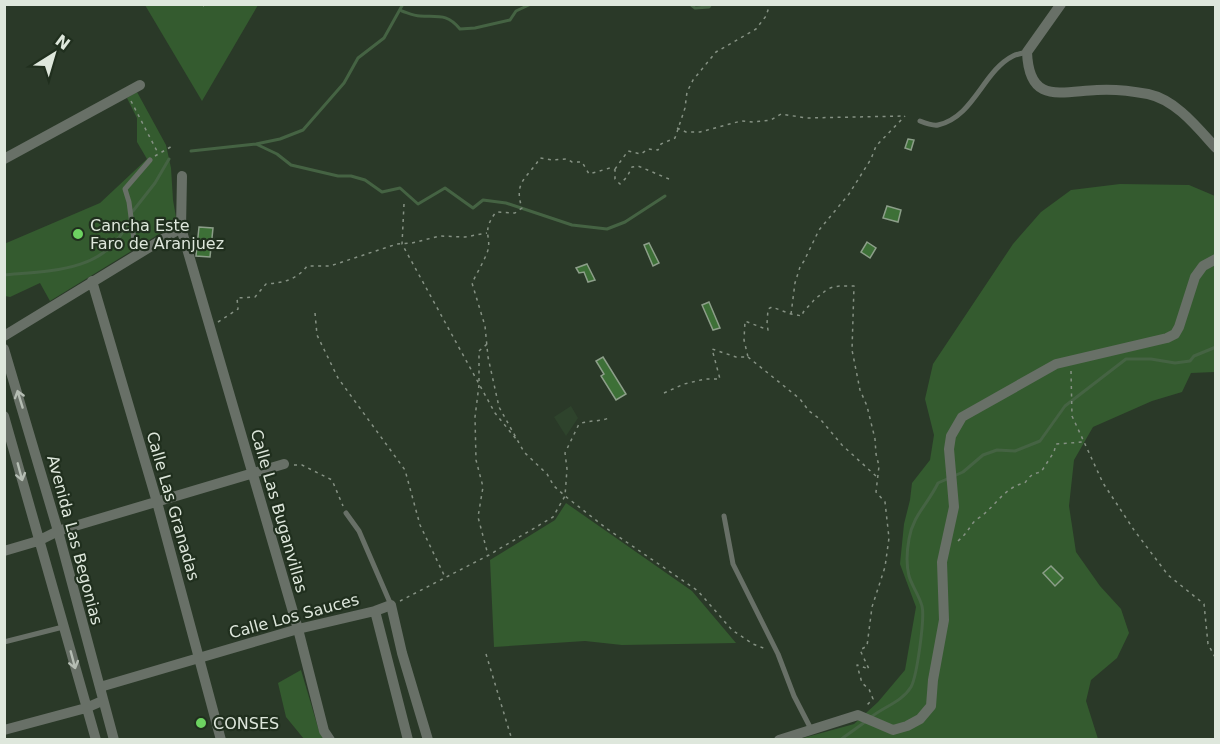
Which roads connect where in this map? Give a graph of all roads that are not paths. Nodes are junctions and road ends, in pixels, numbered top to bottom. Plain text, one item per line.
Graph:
1 (1061, 4) edge
2 (1027, 52) junction
3 (140, 85) dead end
4 (920, 121) dead end
5 (1215, 148) edge
6 (4, 159) edge
7 (150, 160) road end
8 (182, 176) dead end
9 (181, 228) junction
10 (136, 255) junction
11 (1215, 259) edge
12 (92, 281) junction
13 (4, 336) edge
14 (4, 349) edge
15 (4, 416) edge
16 (284, 464) road end
17 (253, 474) junction
18 (157, 502) junction
19 (346, 513) road end
20 (724, 516) dead end
21 (58, 531) junction
22 (38, 541) junction
23 (4, 551) edge
24 (391, 605) junction
25 (375, 611) junction
26 (65, 626) junction
27 (298, 629) junction
28 (4, 642) edge
29 (200, 657) junction
30 (99, 687) junction
31 (102, 701) junction
32 (86, 708) junction
33 (811, 729) junction
34 (4, 730) edge
35 (96, 740) edge
36 (114, 740) edge
37 (221, 740) edge
38 (330, 740) edge
39 (408, 740) edge
40 (428, 740) edge
41 (778, 740) edge

1 - 2 street
2 - 4 lane
2 - 5 street
3 - 6 street
7 - 10 lane
8 - 9 street, Calle Las Buganvillas
9 - 10 street
9 - 17 street, Calle Las Buganvillas
10 - 12 street
11 - 33 street
12 - 13 street
12 - 18 street, Calle Las Granadas
21 -> 14 street, Avenida Las Begonias
15 -> 22 street, Avenida Las Begonias
16 - 17 street
17 - 18 street
17 - 27 street, Calle Las Buganvillas
18 - 21 street
18 - 29 street, Calle Las Granadas
19 - 24 lane
20 - 33 lane
21 - 22 street
21 - 30 street, Avenida Las Begonias
22 - 23 street
22 - 26 street, Avenida Las Begonias
24 - 25 street, Calle Los Sauces
24 - 40 street
25 - 27 street, Calle Los Sauces
25 - 39 street
26 - 28 lane
26 -> 32 street, Avenida Las Begonias
27 - 29 street, Calle Los Sauces
27 - 38 street, Calle Las Buganvillas
29 - 30 street, Calle Los Sauces
29 - 37 street, Calle Las Granadas
30 - 31 street, Avenida Las Begonias
31 - 32 street
31 - 36 street, Avenida Las Begonias
32 - 34 street
32 - 35 street, Avenida Las Begonias
33 - 41 street

